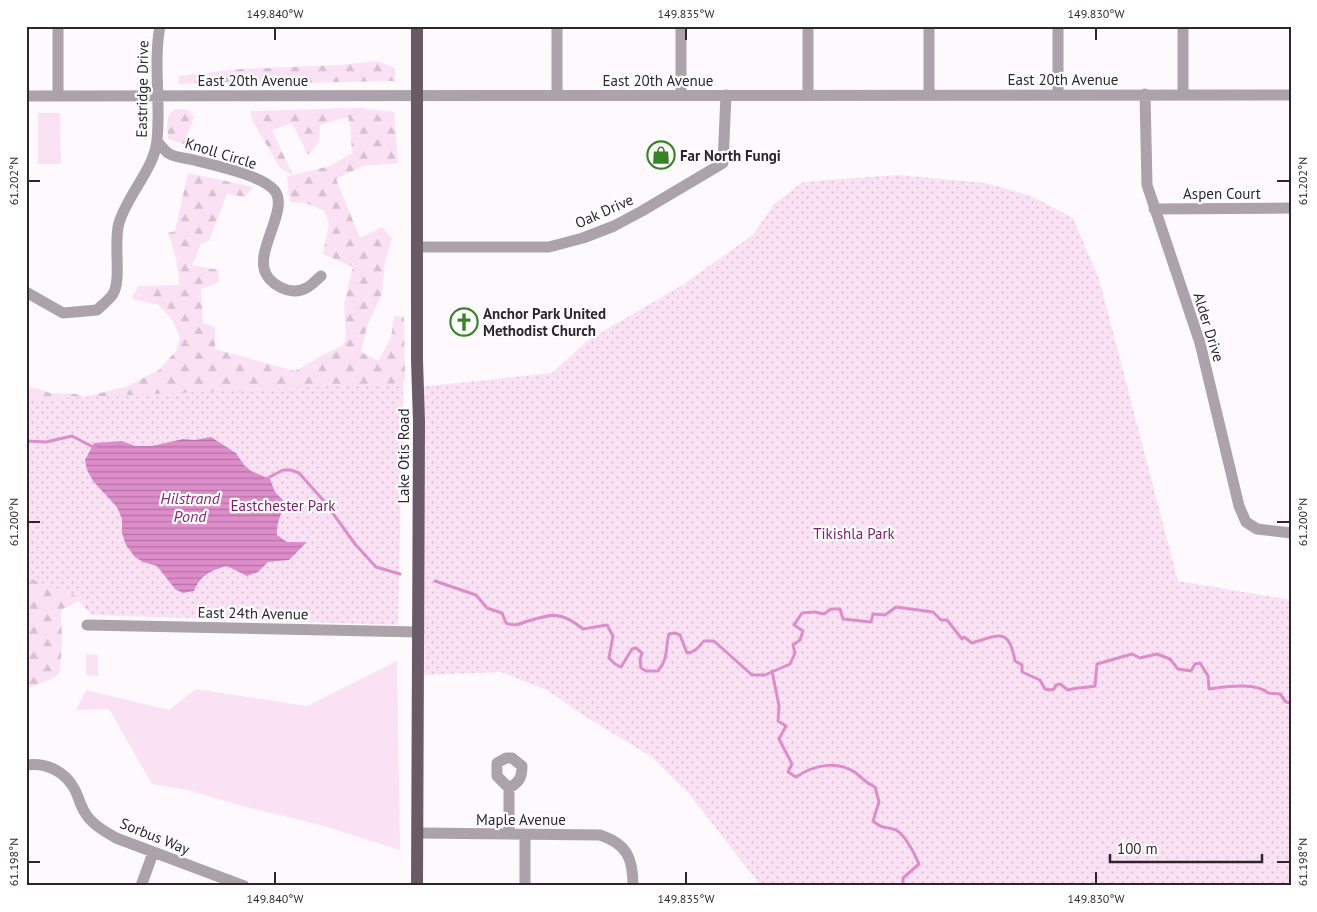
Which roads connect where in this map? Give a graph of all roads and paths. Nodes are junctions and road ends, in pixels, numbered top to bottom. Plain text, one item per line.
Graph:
1 (58, 26) edge
2 (160, 26) edge
3 (417, 26) edge
4 (557, 26) edge
5 (681, 26) edge
6 (808, 26) edge
7 (929, 26) edge
8 (1058, 26) edge
9 (1183, 26) edge
10 (929, 94) junction
11 (1058, 94) junction
12 (1145, 94) junction
13 (1183, 94) junction
14 (157, 95) junction
15 (417, 95) junction
16 (558, 95) junction
17 (681, 95) junction
18 (726, 95) junction
19 (808, 95) junction
20 (1291, 95) edge
21 (26, 96) edge
22 (58, 96) junction
23 (157, 142) junction
24 (1291, 208) edge
25 (1154, 209) junction
26 (417, 247) junction
27 (320, 276) dead end
28 (26, 292) edge
29 (1291, 533) edge
30 (87, 625) dead end
31 (419, 632) junction
32 (26, 765) edge
33 (509, 788) dead end
34 (418, 833) junction
35 (509, 834) junction
36 (525, 834) junction
37 (153, 853) junction
38 (141, 886) edge
39 (244, 886) edge
40 (417, 886) edge
41 (525, 886) edge
42 (633, 886) edge

1 - 22 street
2 - 14 street, Eastridge Drive
3 - 15 main road, Lake Otis Road
4 - 16 street
5 - 17 street
6 - 19 street
7 - 10 street
8 - 11 street
9 - 13 street
10 - 11 street, East 20th Avenue
10 - 19 street, East 20th Avenue
11 - 12 street, East 20th Avenue
12 - 13 street, East 20th Avenue
12 - 25 street, Alder Drive
13 - 20 street, East 20th Avenue
14 - 15 street, East 20th Avenue
14 - 22 street, East 20th Avenue
14 - 23 street, Eastridge Drive
15 - 16 street, East 20th Avenue
15 - 26 main road, Lake Otis Road
16 - 17 street, East 20th Avenue
17 - 18 street, East 20th Avenue
18 - 19 street, East 20th Avenue
18 - 26 street, Oak Drive
21 - 22 street, East 20th Avenue
23 - 27 street, Knoll Circle
23 - 28 street, Eastridge Drive
24 - 25 street, Aspen Court
25 - 29 street, Alder Drive
26 - 31 main road, Lake Otis Road
30 - 31 street, East 24th Avenue
31 - 34 main road, Lake Otis Road
32 - 37 street, Sorbus Way
33 - 35 street
34 - 35 street, Maple Avenue
34 - 40 main road, Lake Otis Road
35 - 36 street, Maple Avenue
36 - 41 street
36 - 42 street, Maple Avenue
37 - 38 street
37 - 39 street, Sorbus Way

